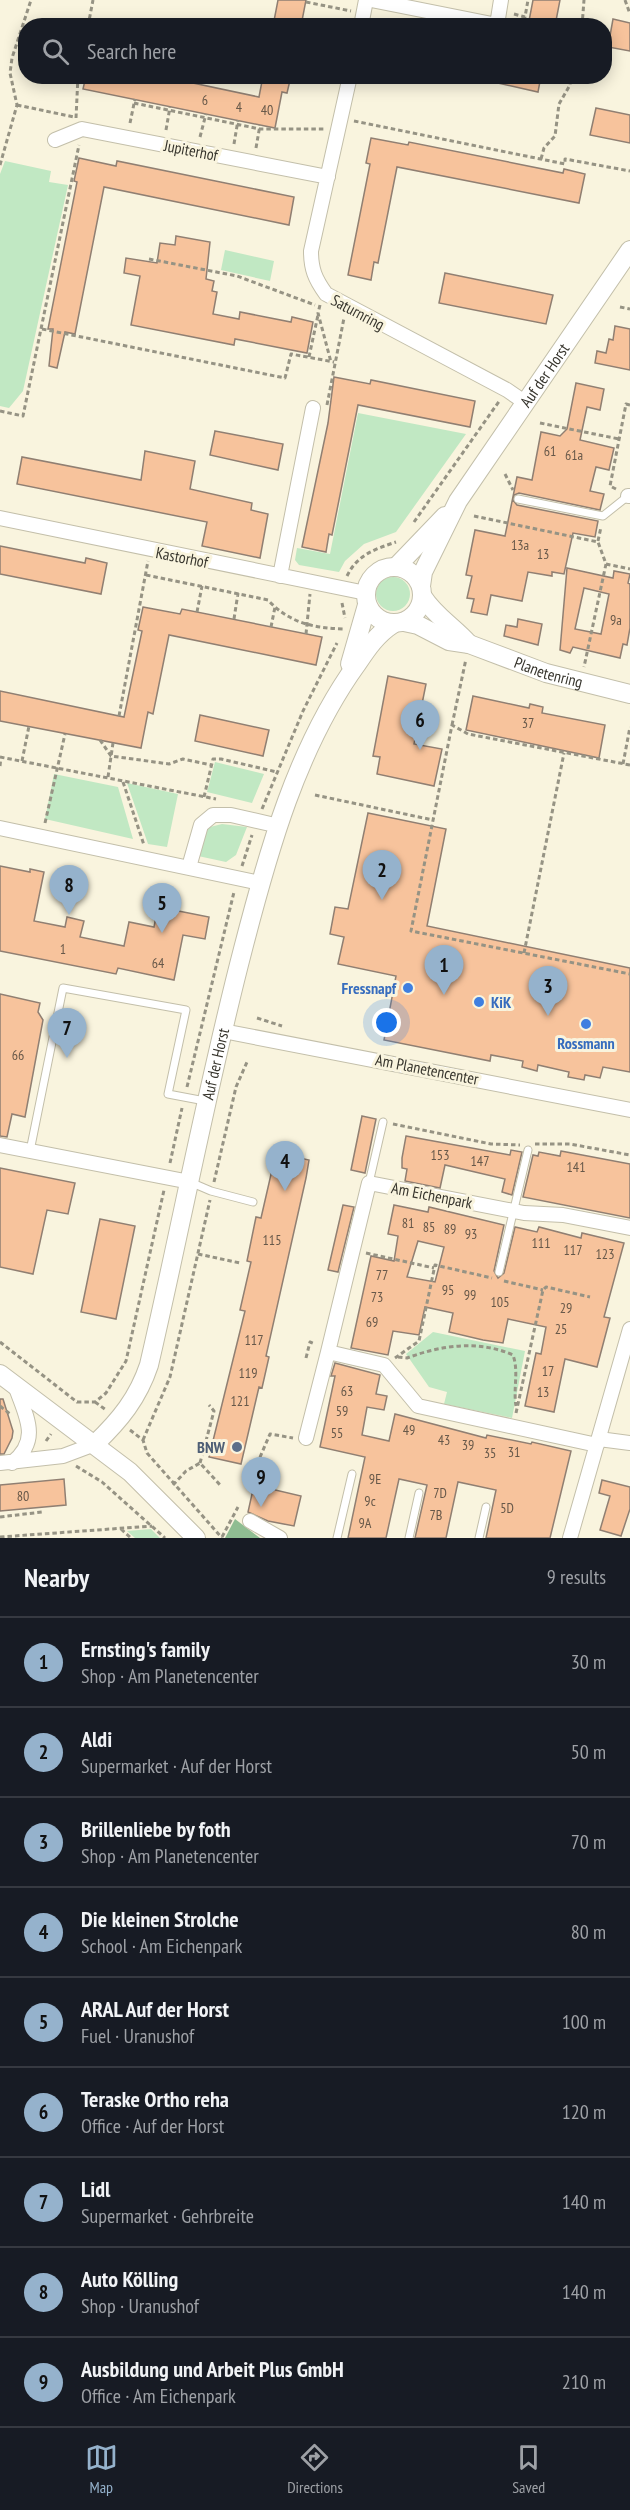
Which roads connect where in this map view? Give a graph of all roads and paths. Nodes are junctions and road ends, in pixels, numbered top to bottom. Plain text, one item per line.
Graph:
1 (31, 0) edge
2 (93, 0) edge
3 (371, 0) edge
4 (528, 0) edge
5 (585, 0) edge
6 (625, 0) edge
7 (306, 2) dead end
8 (500, 6) edge
9 (363, 13) edge
10 (630, 14) edge
11 (25, 18) edge
12 (90, 18) edge
13 (461, 18) edge
14 (583, 18) edge
15 (18, 40) edge
16 (78, 84) edge
17 (348, 84) edge
18 (570, 84) edge
19 (17, 105) junction
20 (170, 109) junction
21 (205, 116) junction
22 (238, 122) junction
23 (340, 124) junction
24 (78, 126) junction
25 (260, 127) junction
26 (128, 137) junction
27 (55, 140) dead end
28 (163, 144) junction
29 (197, 151) junction
30 (231, 158) junction
31 (541, 159) junction
32 (253, 162) junction
33 (0, 165) edge
34 (630, 171) edge
35 (328, 177) junction
36 (630, 250) edge
37 (149, 259) dead end
38 (323, 290) junction
39 (346, 305) junction
40 (319, 306) junction
41 (621, 307) dead end
42 (630, 309) edge
43 (318, 313) junction
44 (42, 329) junction
45 (309, 357) junction
46 (333, 362) junction
47 (507, 390) junction
48 (526, 403) junction
49 (628, 404) edge
50 (313, 408) joint
51 (0, 411) edge
52 (540, 423) dead end
53 (619, 439) junction
54 (505, 474) dead end
55 (629, 496) edge
56 (519, 500) joint
57 (458, 501) junction
58 (474, 516) dead end
59 (603, 516) junction
60 (0, 518) edge
61 (408, 530) dead end
62 (402, 540) dead end
63 (598, 542) junction
64 (151, 551) junction
65 (606, 564) junction
66 (396, 567) junction
67 (630, 569) edge
68 (146, 575) junction
69 (280, 576) junction
70 (312, 582) junction
71 (202, 586) junction
72 (344, 589) junction
73 (422, 591) junction
74 (238, 593) junction
75 (366, 599) junction
76 (275, 608) junction
77 (197, 612) dead end
78 (234, 620) dead end
79 (398, 623) junction
80 (308, 626) junction
81 (271, 627) dead end
82 (345, 629) junction
83 (306, 634) dead end
84 (469, 644) junction
85 (344, 682) junction
86 (581, 683) junction
87 (630, 694) edge
88 (119, 716) dead end
89 (452, 725) junction
90 (29, 726) dead end
91 (630, 727) edge
92 (65, 734) dead end
93 (100, 740) dead end
94 (113, 743) dead end
95 (564, 753) junction
96 (111, 756) junction
97 (1, 757) edge
98 (22, 761) junction
99 (622, 764) junction
100 (211, 765) junction
101 (630, 765) edge
102 (0, 766) edge
103 (58, 769) junction
104 (108, 777) junction
105 (123, 782) junction
106 (315, 795) dead end
107 (204, 797) junction
108 (228, 802) dead end
109 (433, 820) junction
110 (279, 826) junction
111 (0, 828) edge
112 (42, 836) junction
113 (148, 858) junction
114 (189, 867) junction
115 (260, 883) junction
116 (524, 953) junction
117 (630, 974) edge
118 (223, 1031) junction
119 (247, 1062) dead end
120 (207, 1102) junction
121 (630, 1110) edge
122 (383, 1122) joint
123 (0, 1145) edge
124 (528, 1150) dead end
125 (30, 1151) junction
126 (630, 1155) edge
127 (190, 1182) junction
128 (369, 1183) junction
129 (212, 1191) junction
130 (254, 1202) dead end
131 (513, 1211) junction
132 (630, 1227) edge
133 (353, 1250) junction
134 (198, 1254) junction
135 (240, 1263) dead end
136 (499, 1272) dead end
137 (590, 1297) dead end
138 (630, 1329) edge
139 (0, 1342) edge
140 (310, 1342) dead end
141 (328, 1352) junction
142 (397, 1356) junction
143 (306, 1358) dead end
144 (384, 1365) junction
145 (0, 1374) edge
146 (15, 1385) junction
147 (95, 1402) dead end
148 (209, 1405) dead end
149 (517, 1409) junction
150 (513, 1426) junction
151 (306, 1438) joint
152 (598, 1442) junction
153 (630, 1443) edge
154 (95, 1444) junction
155 (6, 1463) edge
156 (200, 1463) junction
157 (254, 1471) dead end
158 (352, 1474) dead end
159 (89, 1476) dead end
160 (173, 1485) junction
161 (221, 1486) dead end
162 (419, 1493) dead end
163 (238, 1507) dead end
164 (486, 1507) dead end
165 (42, 1512) dead end
166 (0, 1517) edge
167 (250, 1521) dead end
168 (152, 1526) junction
169 (121, 1529) junction
170 (0, 1537) edge
171 (131, 1538) edge
172 (165, 1538) edge
173 (196, 1538) edge
174 (222, 1538) edge
175 (280, 1538) edge
176 (337, 1538) edge
177 (409, 1538) edge
178 (479, 1538) edge
179 (570, 1538) edge

1 - 11 path
2 - 12 path
3 - 13 street
4 - 8 path
5 - 14 path
6 - 10 path
7 - 9 path
15 - 19 path
16 - 24 path
17 - 23 street, Saturnring
18 - 31 path
19 - 24 path
19 - 33 path
20 - 21 path
20 - 26 path
20 - 28 path
21 - 22 path
21 - 29 path
22 - 25 path
22 - 30 path
23 - 25 path
23 - 31 path
23 - 35 street, Saturnring
24 - 26 street, Jupiterhof
24 - 27 street
24 - 44 path
25 - 32 path
26 - 28 street, Jupiterhof
28 - 29 street, Jupiterhof
29 - 30 street, Jupiterhof
30 - 32 street, Jupiterhof
31 - 34 path
32 - 35 street, Jupiterhof
35 - 38 street, Saturnring
36 - 48 street, Auf der Horst
37 - 40 path
38 - 39 street, Saturnring
38 - 40 path
39 - 46 path
39 - 47 street, Saturnring
40 - 43 path
41 - 42 path
43 - 45 path
43 - 46 path
44 - 45 path
44 - 51 path
45 - 46 path
46 - 50 path
47 - 48 street, Saturnring
47 - 61 path
48 - 57 street, Auf der Horst
49 - 53 path
50 - 69 street
52 - 53 path
53 - 55 path
54 - 56 path
55 - 59 lane
56 - 59 lane
57 - 66 street, Auf der Horst
57 - 73 street, Auf der Horst
58 - 63 path
59 - 63 path
60 - 64 street, Kastorhof
62 - 72 path
63 - 65 path
64 - 68 path
64 - 69 street, Kastorhof
65 - 67 path
65 - 86 path
66 - 73 street
66 - 75 street
68 - 71 path
68 - 88 path
69 - 70 street, Kastorhof
70 - 72 street, Kastorhof
70 - 80 path
71 - 74 path
71 - 77 path
72 - 75 street, Kastorhof
72 - 82 path
73 - 79 street
73 - 84 street, Planetenring
74 - 76 path
74 - 78 path
75 - 79 street
75 - 85 street, Auf der Horst
76 - 80 path
76 - 81 path
79 - 84 street, Planetenring
79 - 85 street, Auf der Horst
80 - 82 path
80 - 83 path
82 - 100 path
84 - 86 street, Planetenring
84 - 89 path
85 - 110 street, Auf der Horst
86 - 87 street, Planetenring
89 - 95 path
89 - 109 path
90 - 98 path
91 - 99 path
92 - 103 path
93 - 96 path
94 - 96 path
95 - 99 path
95 - 116 path
96 - 100 path
96 - 104 path
97 - 98 path
97 - 102 path
98 - 103 path
99 - 101 path
100 - 107 path
103 - 104 path
103 - 112 path
104 - 105 path
105 - 107 path
105 - 113 path
106 - 109 path
107 - 108 path
109 - 116 path
110 - 114 street
110 - 115 street, Auf der Horst
111 - 112 street
112 - 113 street
113 - 114 street
114 - 115 street
115 - 118 street, Auf der Horst
116 - 117 path
118 - 120 street, Auf der Horst
118 - 121 street, Am Planetencenter
119 - 129 path
120 - 125 lane
120 - 127 street, Auf der Horst
122 - 126 path
122 - 128 lane
123 - 125 street
124 - 131 lane
125 - 127 street
127 - 129 lane
127 - 154 street, Auf der Horst
128 - 131 street, Am Eichenpark
128 - 133 street, Am Eichenpark
129 - 130 lane
129 - 134 path
131 - 132 street, Am Eichenpark
131 - 136 lane
133 - 141 street, Am Eichenpark
133 - 142 path
134 - 135 path
134 - 160 path
137 - 149 path
138 - 152 street
139 - 147 path
140 - 143 path
141 - 144 street
141 - 151 street, Am Eichenpark
142 - 144 path
142 - 149 path
144 - 150 street
145 - 146 street
146 - 154 street
146 - 155 street
148 - 156 path
149 - 150 path
150 - 152 street
151 - 157 path
152 - 153 street
152 - 179 street
154 - 155 street
154 - 173 street
156 - 160 path
156 - 161 path
158 - 176 lane
159 - 168 path
160 - 174 path
162 - 177 lane
163 - 174 path
164 - 178 lane
165 - 166 path
167 - 175 street
168 - 169 path
168 - 172 path
169 - 170 path
169 - 171 path

